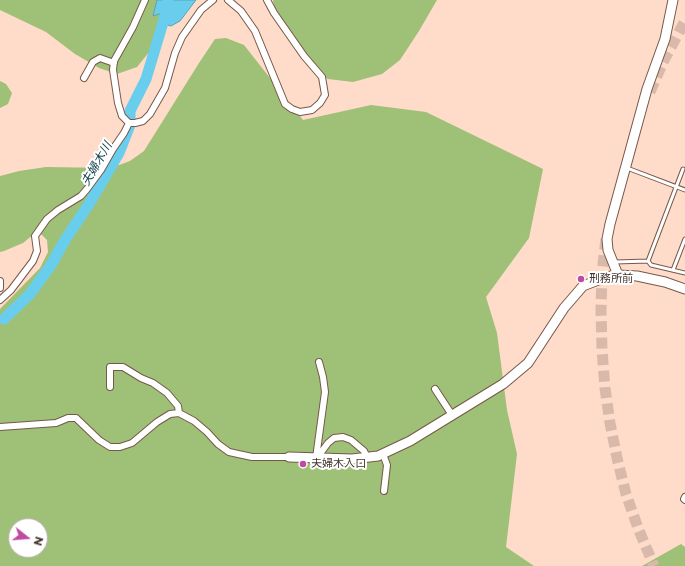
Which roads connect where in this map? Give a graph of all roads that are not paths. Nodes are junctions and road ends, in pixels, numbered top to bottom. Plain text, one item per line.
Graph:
1 (145, 0) edge
2 (213, 0) edge
3 (228, 0) edge
4 (267, 0) edge
5 (674, 0) edge
6 (114, 62) junction
7 (84, 78) dead end
8 (129, 123) junction
9 (625, 168) junction
10 (684, 169) dead end
11 (677, 187) junction
12 (685, 190) edge
13 (685, 239) edge
14 (648, 261) junction
15 (613, 262) junction
16 (673, 270) junction
17 (685, 273) edge
18 (618, 275) junction
19 (0, 281) edge
20 (0, 288) edge
21 (685, 289) edge
22 (0, 300) edge
23 (319, 362) dead end
24 (110, 387) dead end
25 (435, 389) dead end
26 (180, 413) junction
27 (452, 415) junction
28 (0, 427) edge
29 (383, 454) junction
30 (289, 457) joint
31 (367, 457) junction
32 (317, 458) junction
33 (384, 491) dead end

1 - 6 street
2 - 8 street
3 - 4 street
5 - 9 street
6 - 7 street
6 - 8 street
8 - 22 street
9 - 11 lane
9 - 15 street
10 - 11 lane
11 - 12 lane
11 - 14 lane
13 - 16 lane
14 - 15 lane
14 - 16 lane
15 - 18 street
16 - 17 lane
18 - 21 street
18 - 27 street
19 - 20 street
23 - 32 street
24 - 26 street
25 - 27 street
26 - 28 street
26 - 30 street
27 - 29 street
29 - 31 street
29 - 33 street
30 - 32 street
31 - 32 street
31 - 32 street

